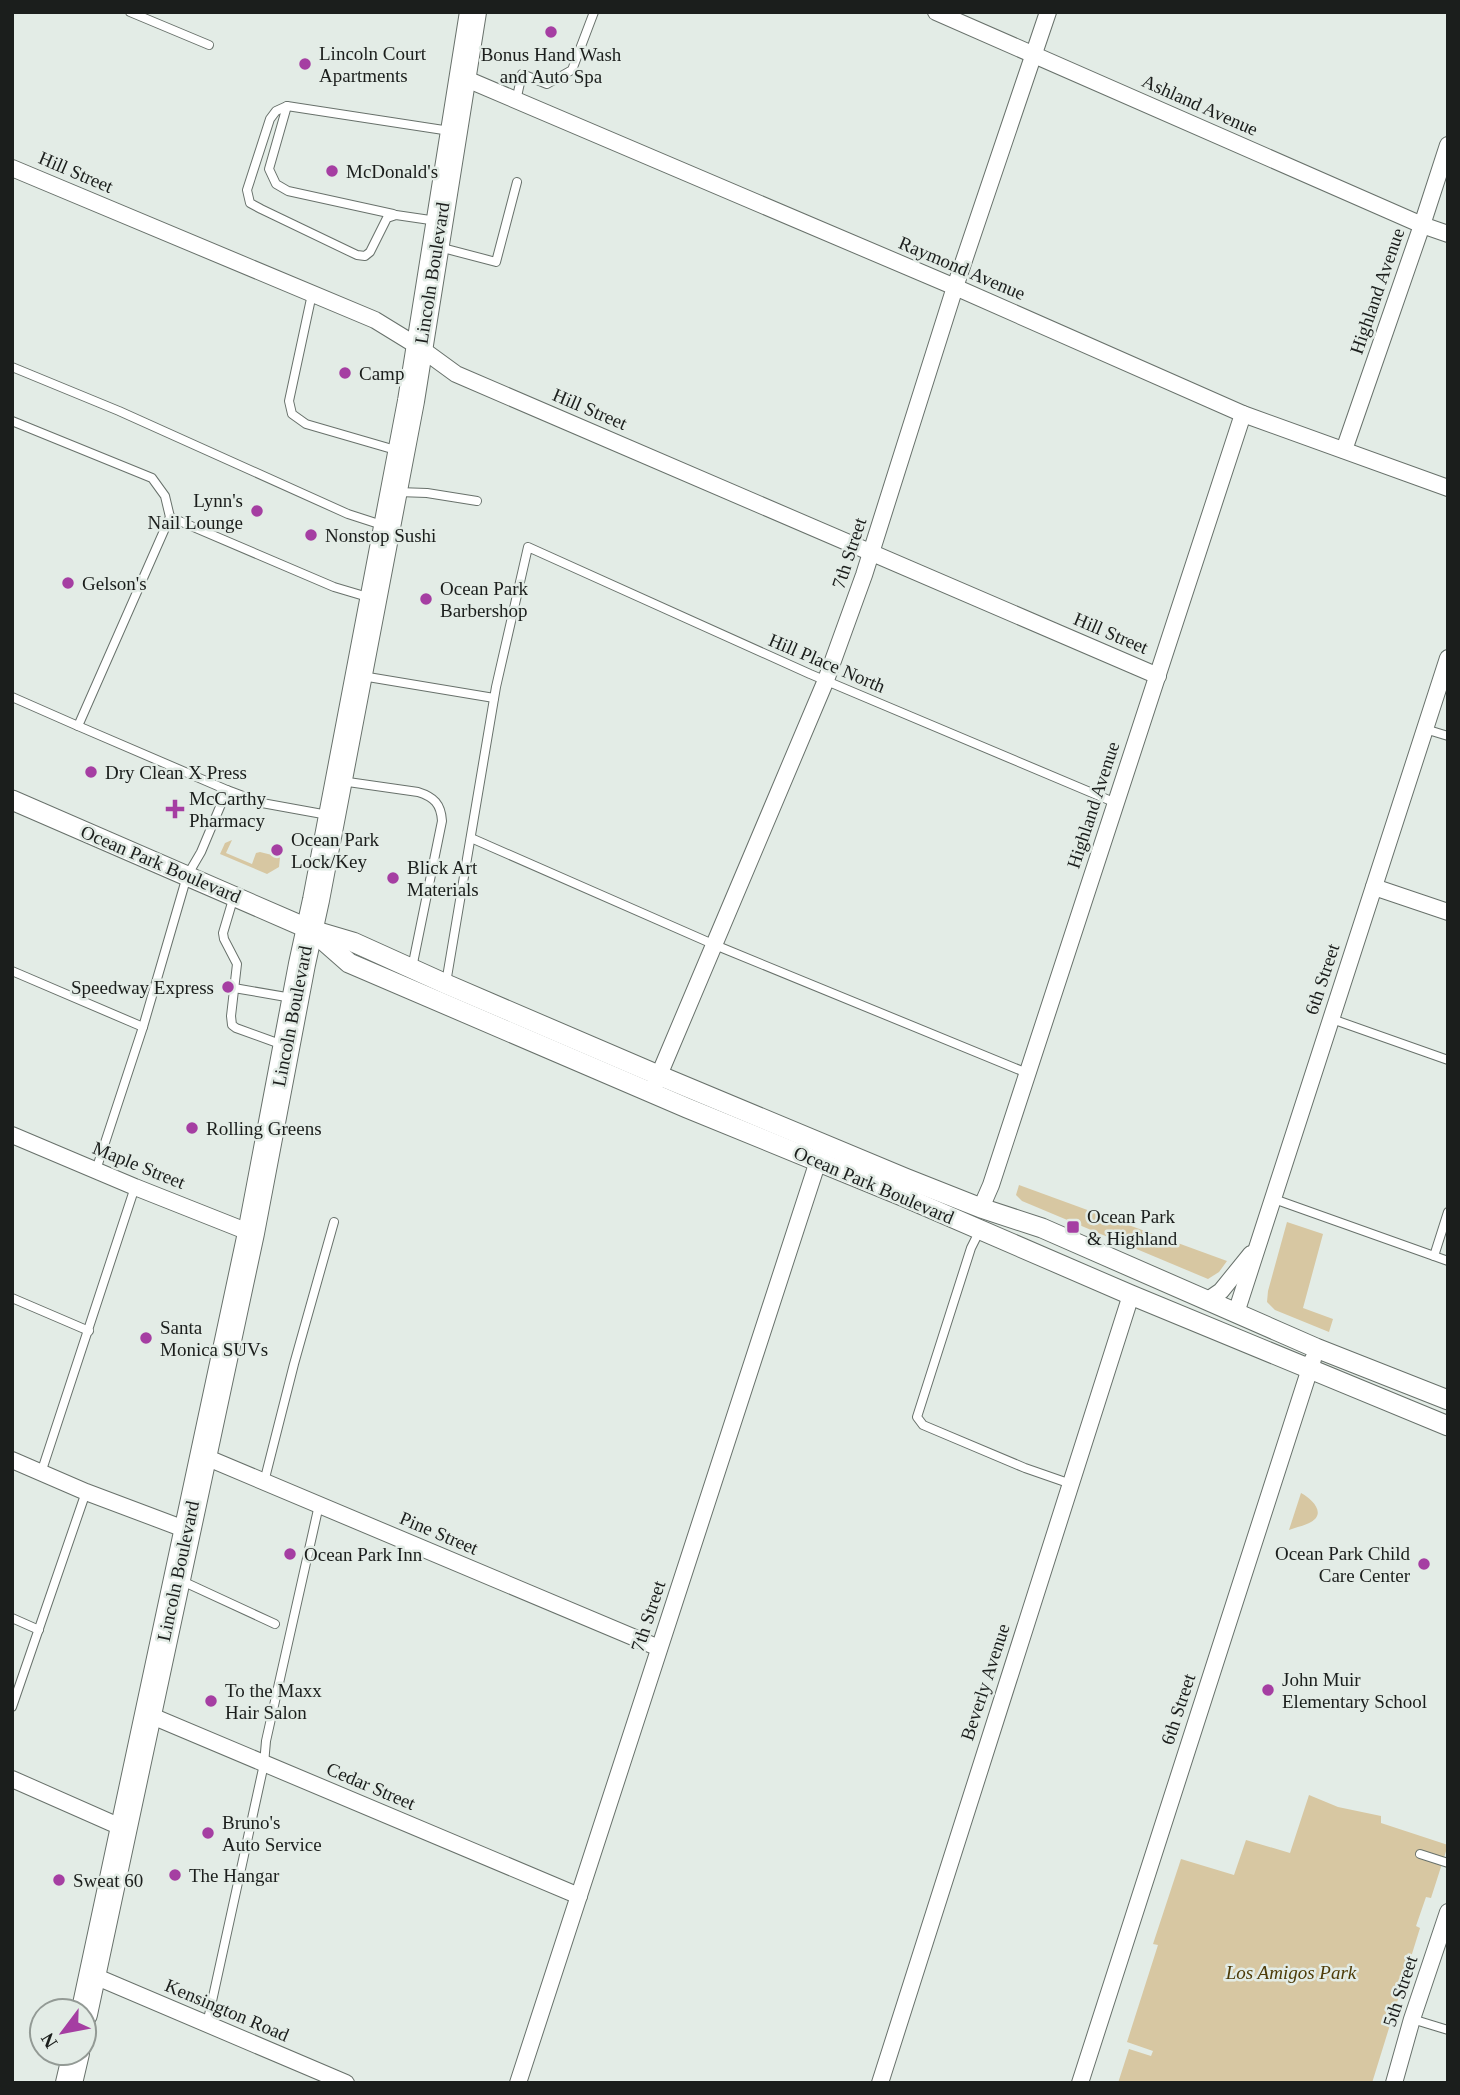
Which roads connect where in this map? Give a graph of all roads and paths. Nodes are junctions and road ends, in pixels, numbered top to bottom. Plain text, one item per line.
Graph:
1 (130, 12) edge
2 (473, 12) edge
3 (594, 12) edge
4 (936, 12) edge
5 (1048, 12) edge
6 (209, 45) dead end
7 (1034, 56) junction
8 (464, 78) junction
9 (516, 101) junction
10 (287, 106) junction
11 (455, 131) junction
12 (1448, 145) edge
13 (12, 168) edge
14 (517, 182) dead end
15 (396, 215) junction
16 (1422, 225) junction
17 (438, 234) junction
18 (1448, 234) edge
19 (955, 287) junction
20 (312, 294) junction
21 (419, 347) junction
22 (12, 367) edge
23 (1243, 414) junction
24 (12, 421) edge
25 (1344, 450) junction
26 (402, 452) junction
27 (1448, 488) edge
28 (395, 492) junction
29 (477, 501) dead end
30 (170, 517) junction
31 (388, 527) junction
32 (871, 552) junction
33 (373, 599) junction
34 (1448, 658) edge
35 (359, 675) junction
36 (1158, 676) junction
37 (825, 680) junction
38 (12, 697) edge
39 (494, 698) junction
40 (78, 726) junction
41 (1425, 729) junction
42 (1448, 736) edge
43 (339, 780) junction
44 (227, 790) junction
45 (12, 800) edge
46 (1116, 803) junction
47 (331, 816) junction
48 (471, 838) junction
49 (187, 876) junction
50 (1374, 887) junction
51 (234, 896) junction
52 (1448, 912) edge
53 (309, 929) junction
54 (715, 945) junction
55 (412, 968) junction
56 (12, 971) edge
57 (446, 984) junction
58 (234, 988) junction
59 (295, 999) junction
60 (1332, 1019) junction
61 (143, 1027) junction
62 (286, 1046) junction
63 (1448, 1060) edge
64 (1027, 1073) junction
65 (655, 1084) junction
66 (12, 1135) edge
67 (818, 1161) junction
68 (96, 1170) junction
69 (135, 1187) junction
70 (903, 1187) junction
71 (1274, 1199) junction
72 (981, 1208) junction
73 (1448, 1212) edge
74 (334, 1222) dead end
75 (981, 1230) junction
76 (251, 1233) junction
77 (1258, 1247) junction
78 (1434, 1256) junction
79 (1448, 1261) edge
80 (1131, 1295) junction
81 (12, 1298) edge
82 (1208, 1300) junction
83 (1236, 1313) junction
84 (1179, 1314) junction
85 (89, 1331) junction
86 (1316, 1349) junction
87 (1310, 1368) junction
88 (1448, 1400) edge
89 (1448, 1426) edge
90 (203, 1456) junction
91 (12, 1460) edge
92 (41, 1473) junction
93 (264, 1482) junction
94 (1071, 1484) junction
95 (86, 1492) junction
96 (319, 1505) junction
97 (187, 1530) junction
98 (176, 1578) junction
99 (12, 1618) edge
100 (275, 1623) dead end
101 (39, 1630) junction
102 (659, 1648) junction
103 (12, 1707) edge
104 (147, 1714) junction
105 (264, 1764) junction
106 (12, 1779) edge
107 (123, 1828) junction
108 (1420, 1854) dead end
109 (1448, 1863) edge
110 (579, 1896) junction
111 (1448, 1912) edge
112 (92, 1975) junction
113 (87, 1997) edge
114 (1412, 2019) junction
115 (207, 2024) junction
116 (1448, 2030) edge
117 (346, 2083) edge
118 (518, 2083) edge
119 (880, 2083) edge
120 (1080, 2083) edge
121 (1394, 2083) edge

1 - 6 lane
2 - 8 highway, Lincoln Boulevard
3 - 9 lane
4 - 7 street, Ashland Avenue
5 - 7 street, 7th Street
7 - 16 street, Ashland Avenue
7 - 19 street, 7th Street
8 - 9 street, Raymond Avenue
8 - 11 highway, Lincoln Boulevard
9 - 19 street, Raymond Avenue
10 - 11 lane
10 - 15 lane
10 - 15 lane
11 - 17 highway, Lincoln Boulevard
12 - 16 street, Highland Avenue
13 - 20 street, Hill Street
14 - 17 lane
15 - 17 lane
16 - 18 street, Ashland Avenue
16 - 25 street, Highland Avenue
17 - 21 highway, Lincoln Boulevard
19 - 23 street, Raymond Avenue
19 - 32 street, 7th Street
20 - 21 street, Hill Street
20 - 26 lane
21 - 26 highway, Lincoln Boulevard
21 - 32 street, Hill Street
22 - 31 lane
23 - 25 street, Raymond Avenue
23 - 36 street, Highland Avenue
24 - 30 lane
25 - 27 street, Raymond Avenue
26 - 28 highway, Lincoln Boulevard
28 - 29 lane
28 - 31 highway, Lincoln Boulevard
30 - 33 lane
30 - 40 lane
31 - 33 highway, Lincoln Boulevard
32 - 36 street, Hill Street
32 - 37 street, 7th Street
33 - 35 highway, Lincoln Boulevard
34 - 41 street, 6th Street
35 - 39 lane
35 - 43 highway, Lincoln Boulevard
36 - 46 street, Highland Avenue
37 - 39 lane, Hill Place North
37 - 46 lane, Hill Place North
37 - 54 street, 7th Street
38 - 40 lane
39 - 48 lane
40 - 44 lane
41 - 42 lane
41 - 50 street, 6th Street
43 - 47 highway, Lincoln Boulevard
43 - 55 lane
44 - 47 lane
44 - 49 lane
45 - 49 street, Ocean Park Boulevard
46 - 64 street, Highland Avenue
47 - 53 highway, Lincoln Boulevard
48 - 54 lane
48 - 57 lane
49 - 51 street, Ocean Park Boulevard
49 - 61 lane
50 - 52 street
50 - 60 street, 6th Street
51 - 53 street, Ocean Park Boulevard
51 - 58 lane
53 - 55 street, Ocean Park Boulevard
53 - 59 highway, Lincoln Boulevard
53 - 65 street, Ocean Park Boulevard
54 - 64 lane
54 - 65 street, 7th Street
55 - 57 street, Ocean Park Boulevard
56 - 61 lane
57 - 65 street, Ocean Park Boulevard
58 - 59 lane
58 - 62 lane
59 - 62 highway, Lincoln Boulevard
60 - 63 lane
60 - 71 street, 6th Street
61 - 68 lane
62 - 76 highway, Lincoln Boulevard
64 - 72 street, Highland Avenue
65 - 67 street, Ocean Park Boulevard
65 - 70 street, Ocean Park Boulevard
66 - 68 street, Maple Street
67 - 70 street, Ocean Park Boulevard
67 - 102 street, 7th Street
68 - 69 street, Maple Street
69 - 76 street, Maple Street
69 - 85 lane
70 - 72 street
70 - 75 street, Ocean Park Boulevard
71 - 77 street, 6th Street
71 - 78 lane
72 - 82 street, Ocean Park Boulevard
73 - 78 lane
74 - 93 lane
75 - 80 street, Ocean Park Boulevard
75 - 94 lane
76 - 90 highway, Lincoln Boulevard
77 - 82 street
77 - 83 street, 6th Street
78 - 79 lane
80 - 82 street
80 - 84 street, Ocean Park Boulevard
80 - 94 street, Beverly Avenue
81 - 85 lane
82 - 83 street, Ocean Park Boulevard
83 - 84 street
83 - 86 street, Ocean Park Boulevard
84 - 87 street, Ocean Park Boulevard
85 - 92 lane
86 - 87 street, 6th Street
86 - 88 street, Ocean Park Boulevard
87 - 89 street, Ocean Park Boulevard
87 - 120 street, 6th Street
90 - 93 street, Pine Street
90 - 97 highway, Lincoln Boulevard
91 - 92 street
92 - 95 street
93 - 96 street, Pine Street
94 - 119 street, Beverly Avenue
95 - 97 street
95 - 101 lane
96 - 102 street, Pine Street
96 - 105 lane
97 - 98 highway, Lincoln Boulevard
98 - 100 lane
98 - 104 highway, Lincoln Boulevard
99 - 101 lane
101 - 103 lane
102 - 110 street, 7th Street
104 - 105 street, Cedar Street
104 - 107 highway, Lincoln Boulevard
105 - 110 street, Cedar Street
105 - 115 lane
106 - 107 street
107 - 112 highway, Lincoln Boulevard
108 - 109 lane
110 - 118 street, 7th Street
111 - 114 street, 5th Street
112 - 113 highway, Lincoln Boulevard
112 - 115 street, Kensington Road
114 - 116 lane
114 - 121 street, 5th Street
115 - 117 street, Kensington Road

